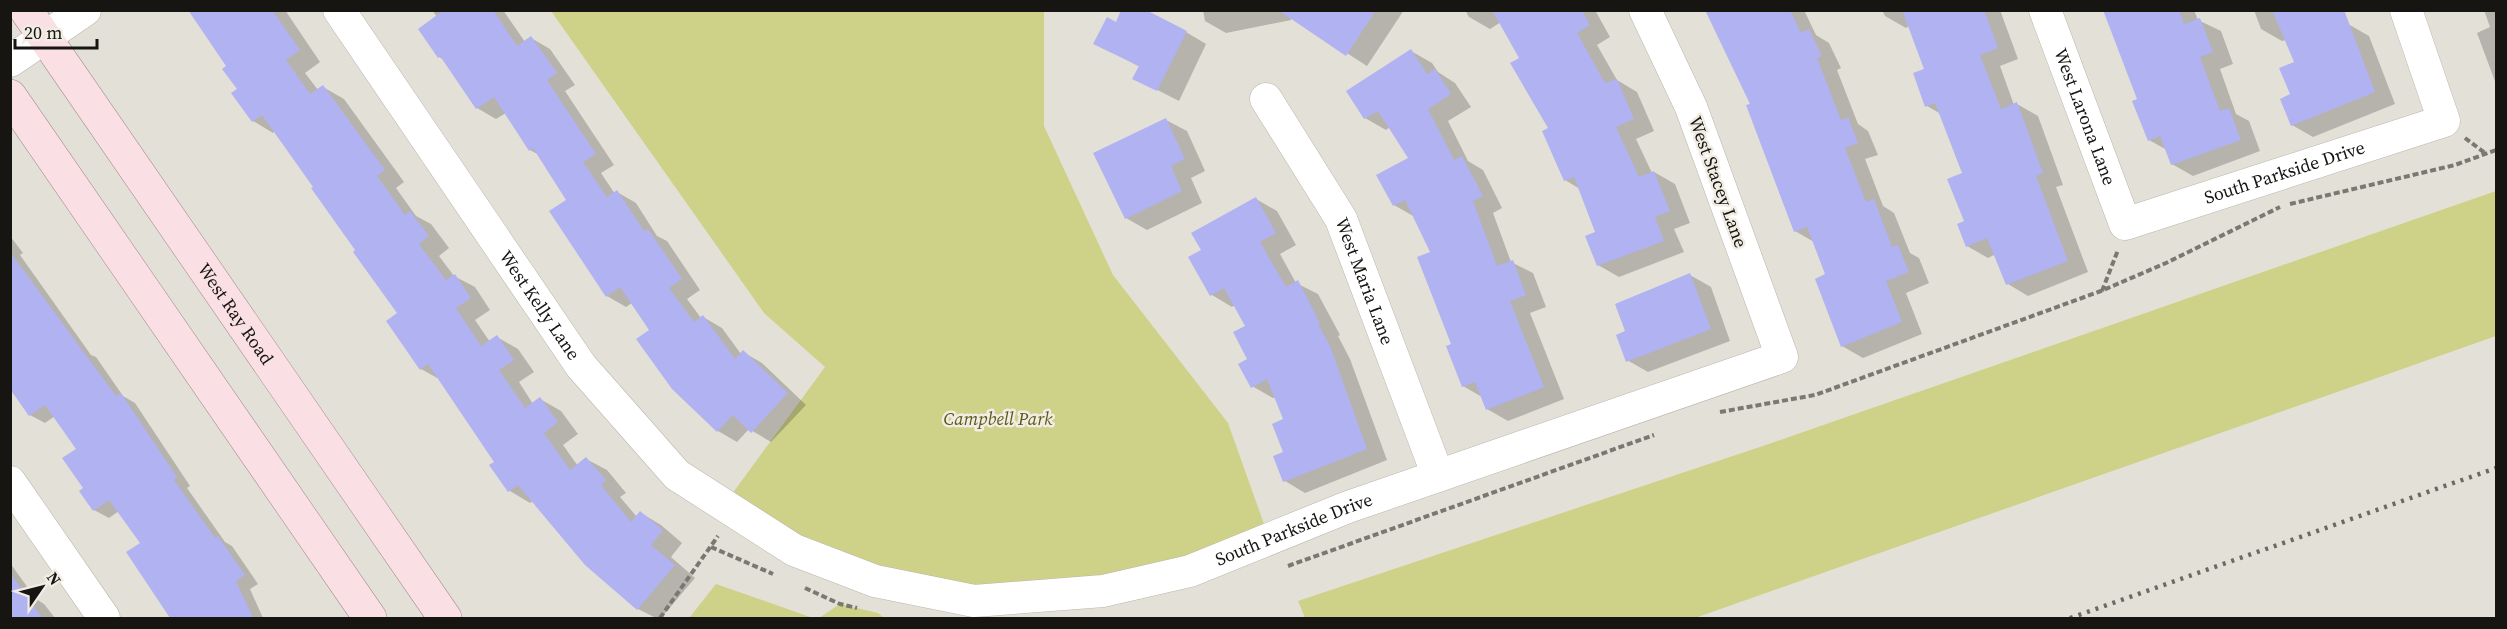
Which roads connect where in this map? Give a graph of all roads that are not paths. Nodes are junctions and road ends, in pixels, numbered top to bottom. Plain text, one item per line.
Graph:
1 (26, 10) edge
2 (85, 10) edge
3 (339, 10) edge
4 (1645, 10) edge
5 (2045, 10) edge
6 (2406, 10) edge
7 (45, 38) junction
8 (14, 59) edge
9 (10, 96) edge
10 (1266, 99) dead end
11 (2125, 224) joint
12 (1782, 357) joint
13 (1438, 476) junction
14 (10, 482) edge
15 (794, 550) joint
16 (104, 618) edge
17 (370, 618) edge
18 (445, 618) edge

1 - 7 main road, West Ray Road
2 - 7 street
3 - 15 street, West Kelly Lane
4 - 12 street, West Stacey Lane
5 - 11 street, West Larona Lane
6 - 11 street, South Parkside Drive
7 - 8 street
7 - 18 main road, West Ray Road
9 - 17 main road
10 - 13 street, West Maria Lane
12 - 13 street, South Parkside Drive
13 - 15 street, South Parkside Drive
14 - 16 street

